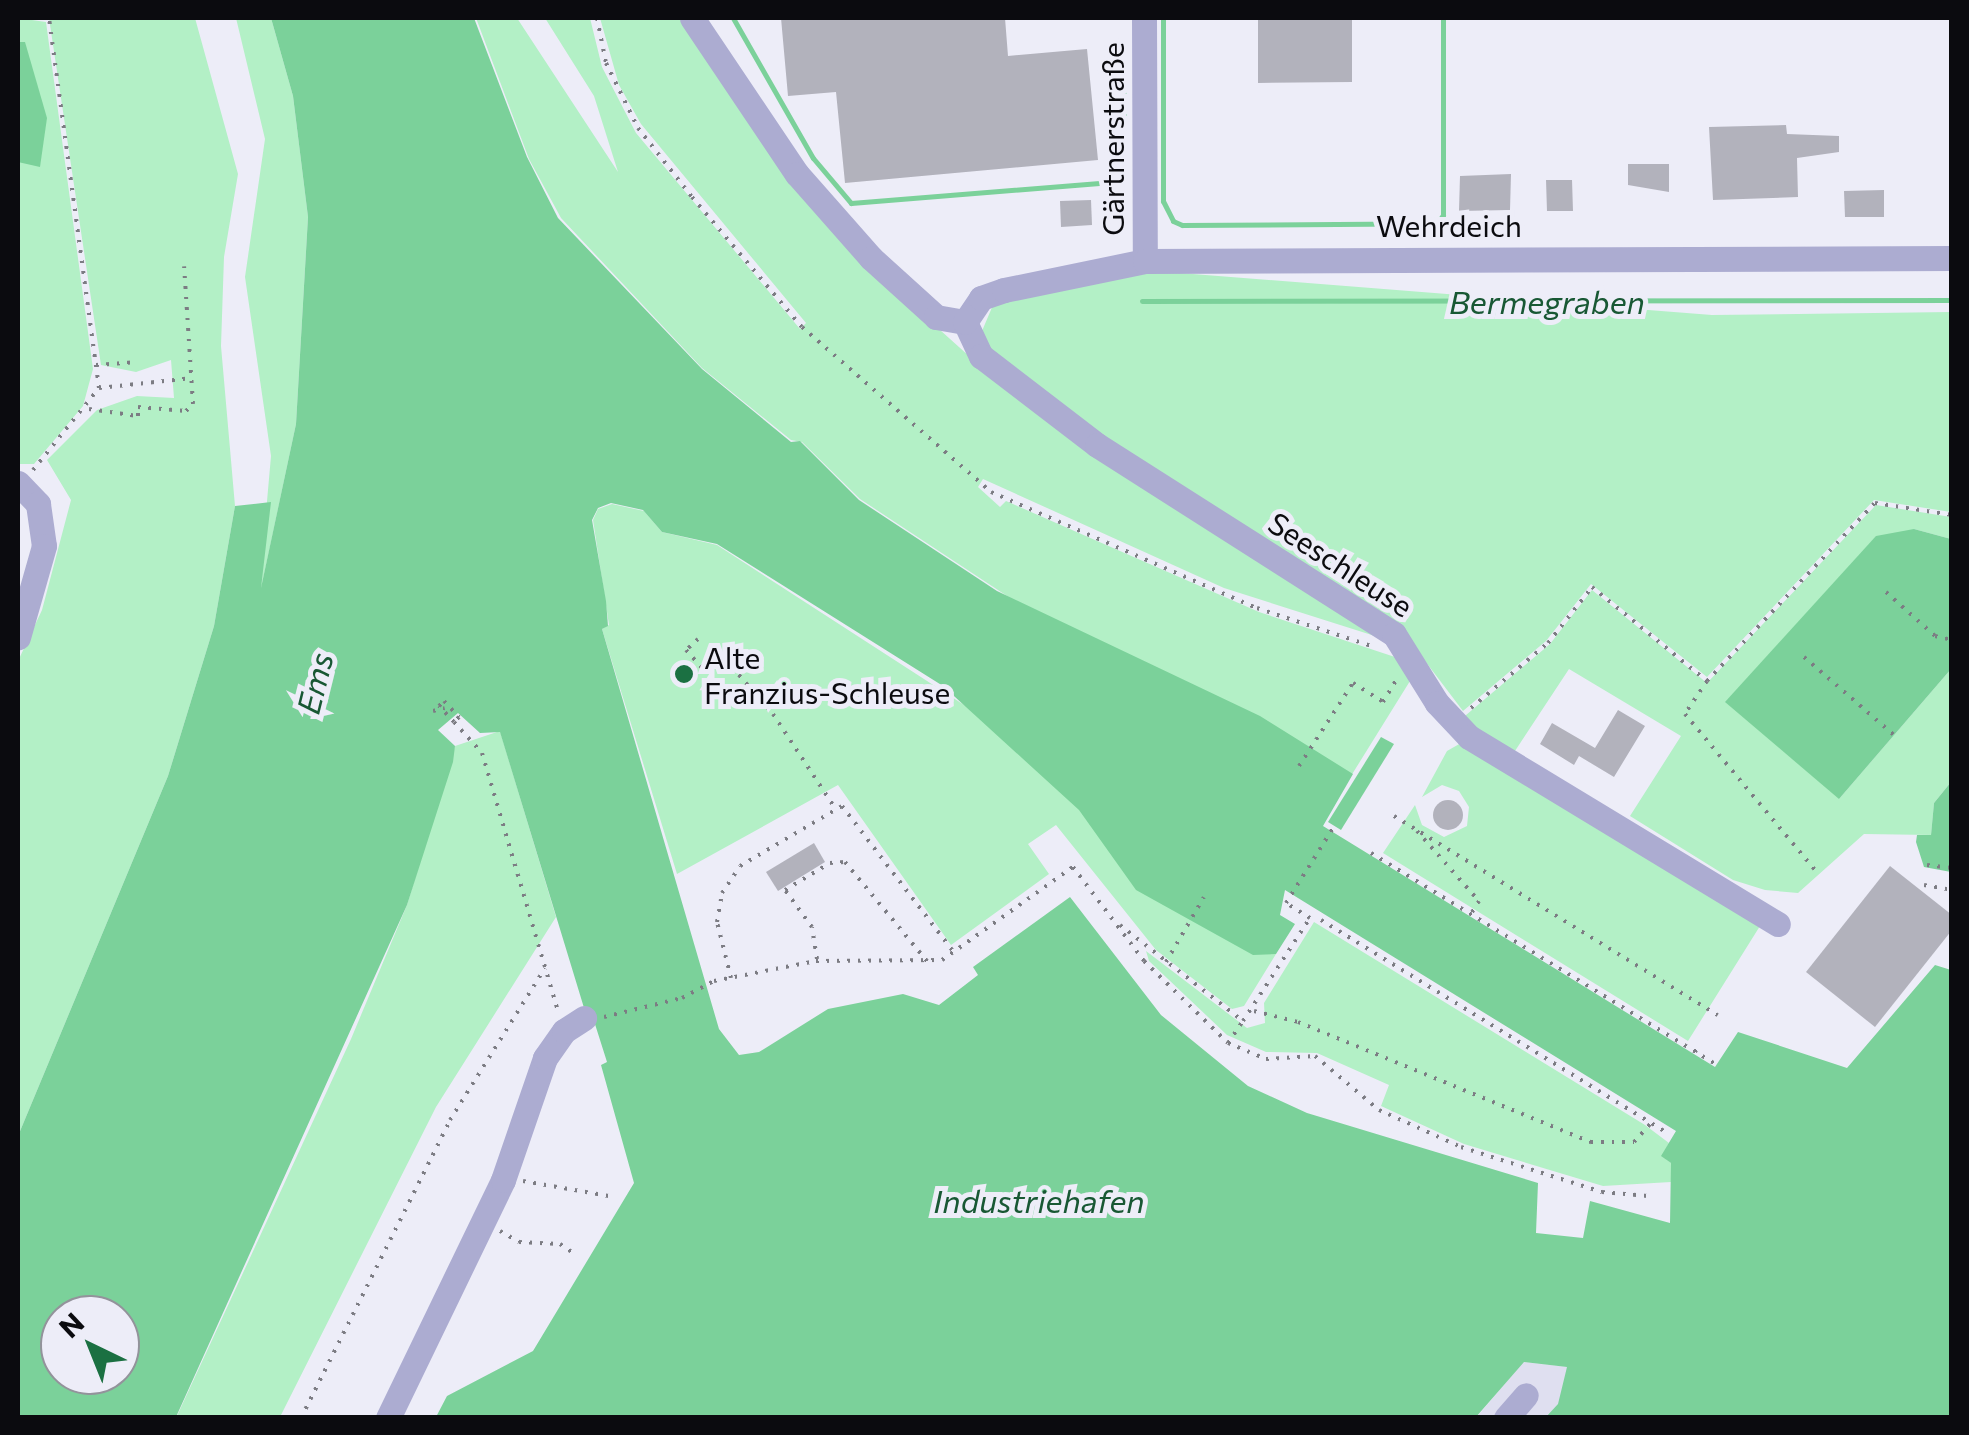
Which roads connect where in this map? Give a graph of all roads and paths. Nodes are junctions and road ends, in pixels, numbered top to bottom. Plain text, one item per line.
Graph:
1 (49, 18) edge
2 (596, 18) edge
3 (692, 18) edge
4 (1144, 18) edge
5 (1952, 258) edge
6 (1144, 261) junction
7 (184, 266) dead end
8 (966, 322) junction
9 (135, 362) dead end
10 (96, 365) junction
11 (192, 378) junction
12 (99, 388) junction
13 (89, 409) junction
14 (19, 484) edge
15 (1952, 515) edge
16 (1886, 592) dead end
17 (18, 637) edge
18 (698, 638) dead end
19 (1952, 640) edge
20 (1409, 651) junction
21 (1804, 657) dead end
22 (1707, 681) junction
23 (445, 708) dead end
24 (434, 711) dead end
25 (454, 722) dead end
26 (1452, 722) junction
27 (1894, 735) dead end
28 (1299, 766) dead end
29 (836, 810) junction
30 (1394, 816) dead end
31 (1333, 828) dead end
32 (1416, 829) junction
33 (1372, 853) dead end
34 (1927, 864) dead end
35 (1952, 868) edge
36 (1820, 875) dead end
37 (1924, 885) dead end
38 (1952, 890) edge
39 (1204, 898) dead end
40 (1471, 914) junction
41 (1321, 920) dead end
42 (1114, 921) junction
43 (1778, 924) dead end
44 (955, 954) junction
45 (816, 961) junction
46 (927, 962) junction
47 (1166, 962) junction
48 (545, 968) junction
49 (731, 978) junction
50 (1254, 1011) junction
51 (1718, 1015) dead end
52 (1243, 1020) junction
53 (574, 1024) junction
54 (1700, 1043) dead end
55 (1228, 1044) junction
56 (1695, 1052) junction
57 (1717, 1065) dead end
58 (1651, 1123) junction
59 (1668, 1134) dead end
60 (503, 1180) junction
61 (609, 1196) dead end
62 (1648, 1196) dead end
63 (483, 1221) junction
64 (575, 1254) dead end
65 (1526, 1394) dead end
66 (301, 1418) edge
67 (388, 1418) edge
68 (1506, 1418) edge

1 - 10 path
2 - 20 path
3 - 8 street
4 - 6 street, Gärtnerstraße
5 - 6 street, Wehrdeich
6 - 8 street, Wehrdeich
7 - 11 path
8 - 20 street, Seeschleuse
9 - 10 path
10 - 12 path
11 - 12 path
11 - 13 path
12 - 13 path
13 - 14 path
14 - 17 street
15 - 22 path
16 - 19 path
18 - 29 path
20 - 26 street, Seeschleuse
20 - 28 path
21 - 27 path
22 - 26 path
22 - 36 path
23 - 24 path
25 - 48 path
26 - 43 street, Seeschleuse
29 - 44 path
29 - 49 path
30 - 32 path
31 - 50 path
32 - 40 path
32 - 51 path
33 - 40 path
34 - 35 path
37 - 38 path
39 - 47 path
40 - 56 path
41 - 58 path
42 - 44 path
42 - 47 path
42 - 55 path
44 - 46 path
45 - 46 path
45 - 46 path
45 - 49 path
47 - 52 path
48 - 53 path
48 - 66 path
49 - 53 path
50 - 52 path
50 - 58 path
52 - 55 path
53 - 60 street
54 - 56 path
55 - 62 path
56 - 57 path
58 - 59 path
60 - 61 path
60 - 63 street
63 - 64 path
63 - 67 street
65 - 68 street

